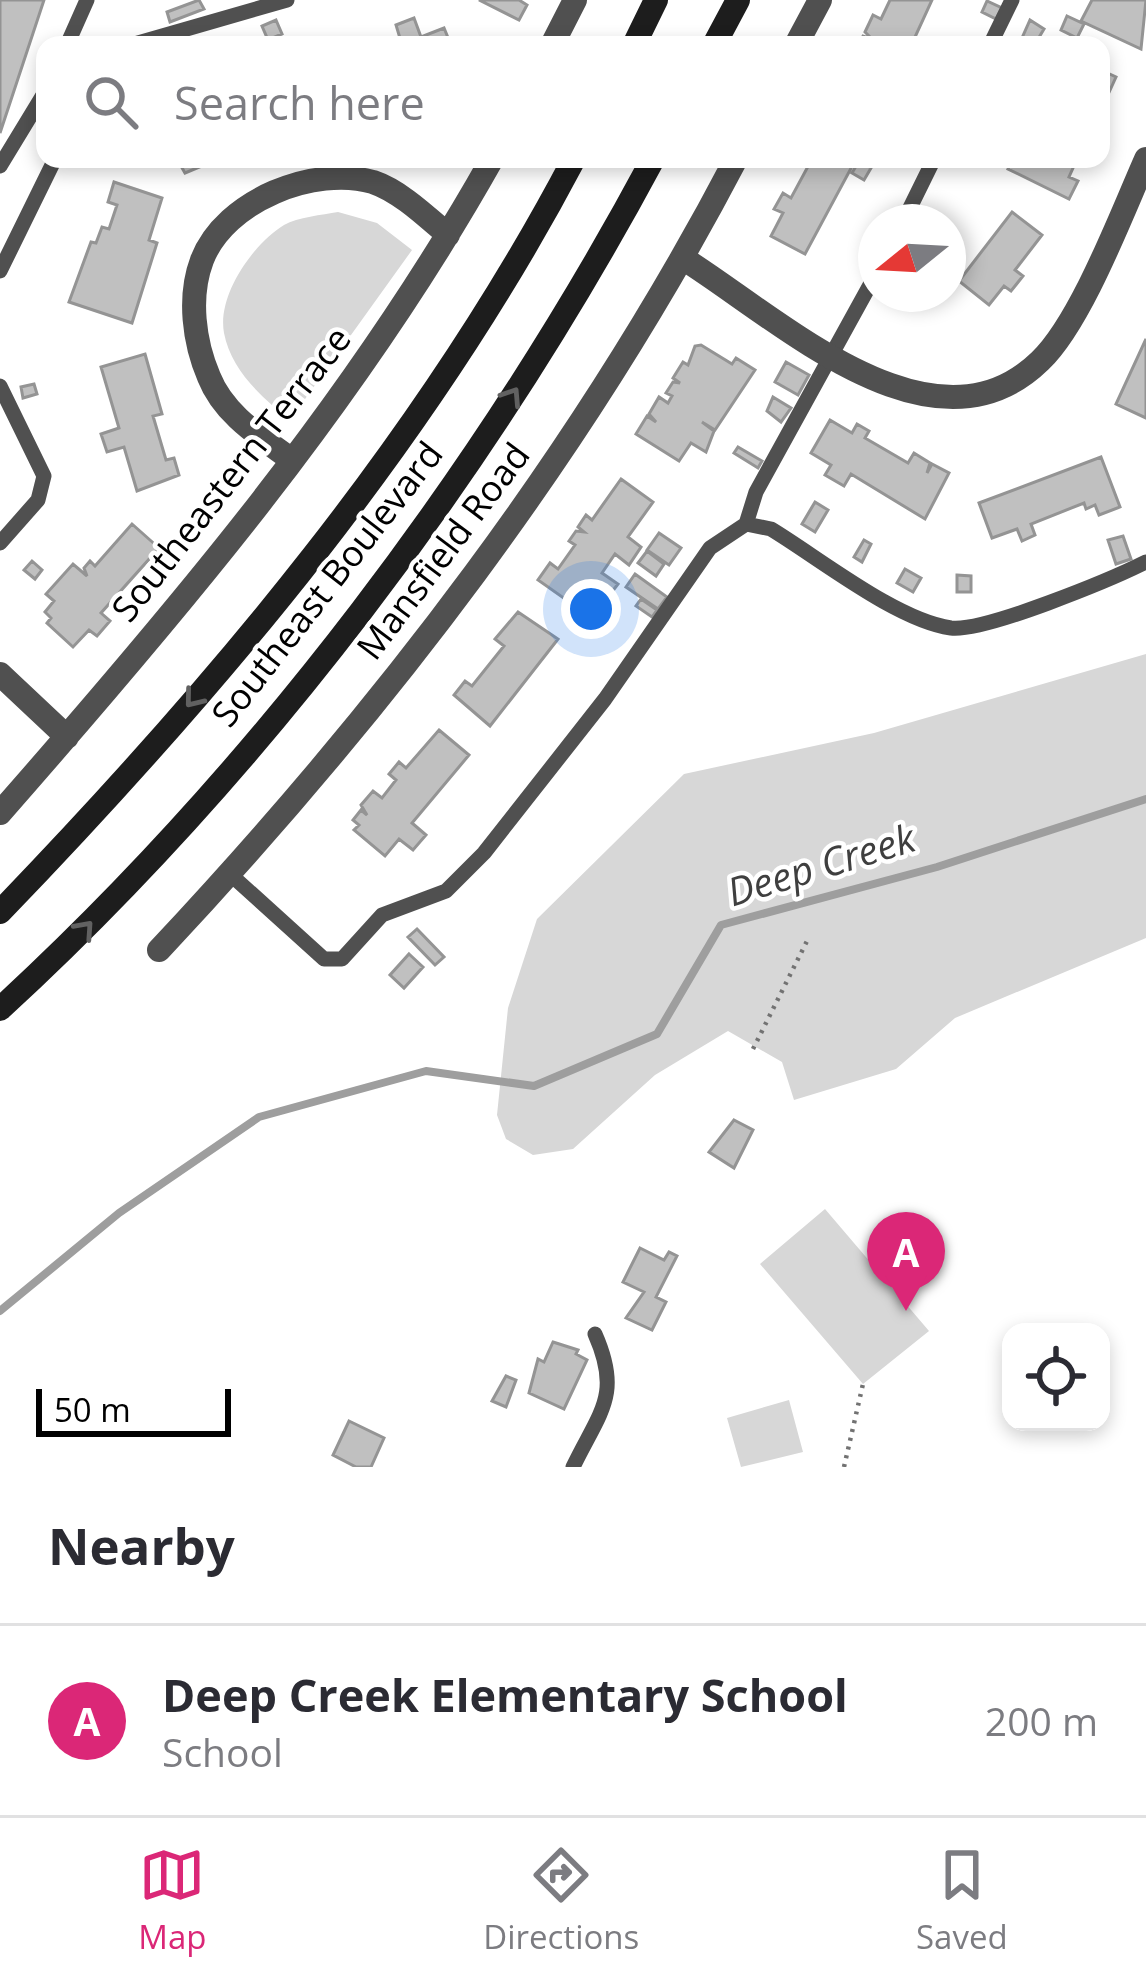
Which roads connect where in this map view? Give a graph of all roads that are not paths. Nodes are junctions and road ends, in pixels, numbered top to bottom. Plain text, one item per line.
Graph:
1 (87, 0) edge
2 (287, 0) edge
3 (575, 0) edge
4 (656, 0) edge
5 (738, 0) edge
6 (820, 0) edge
7 (1012, 0) edge
8 (71, 36) edge
9 (161, 36) edge
10 (557, 36) edge
11 (638, 36) edge
12 (719, 36) edge
13 (801, 36) edge
14 (994, 36) edge
15 (36, 107) edge
16 (1146, 159) edge
17 (0, 166) edge
18 (51, 168) edge
19 (487, 168) edge
20 (569, 168) edge
21 (648, 168) edge
22 (731, 168) edge
23 (930, 168) edge
24 (912, 204) edge
25 (448, 235) junction
26 (684, 259) junction
27 (0, 271) edge
28 (858, 309) edge
29 (833, 357) junction
30 (0, 386) edge
31 (292, 460) junction
32 (746, 524) junction
33 (0, 543) edge
34 (1146, 562) edge
35 (0, 674) edge
36 (67, 736) junction
37 (0, 813) edge
38 (230, 874) junction
39 (0, 912) edge
40 (159, 950) dead end
41 (0, 1010) edge
42 (595, 1334) dead end
43 (574, 1467) edge

1 - 8 lane
2 - 9 lane
3 - 10 street
4 - 11 main road
5 - 12 main road
6 - 13 street
7 - 14 lane
15 - 17 lane
16 - 29 street
18 - 27 lane
19 - 25 street, Southeastern Terrace
20 -> 39 main road, Southeast Boulevard
41 -> 21 main road, Southeast Boulevard
22 - 26 street, Mansfield Road
23 - 24 lane
25 - 31 street, Southeastern Terrace
25 - 31 street
26 - 29 street
26 - 38 street, Mansfield Road
28 - 29 lane
29 - 32 lane
30 - 33 lane
31 - 36 street, Southeastern Terrace
32 - 34 lane
32 - 38 lane
35 - 36 street
36 - 37 street, Southeastern Terrace
38 - 40 street, Mansfield Road
42 - 43 lane

